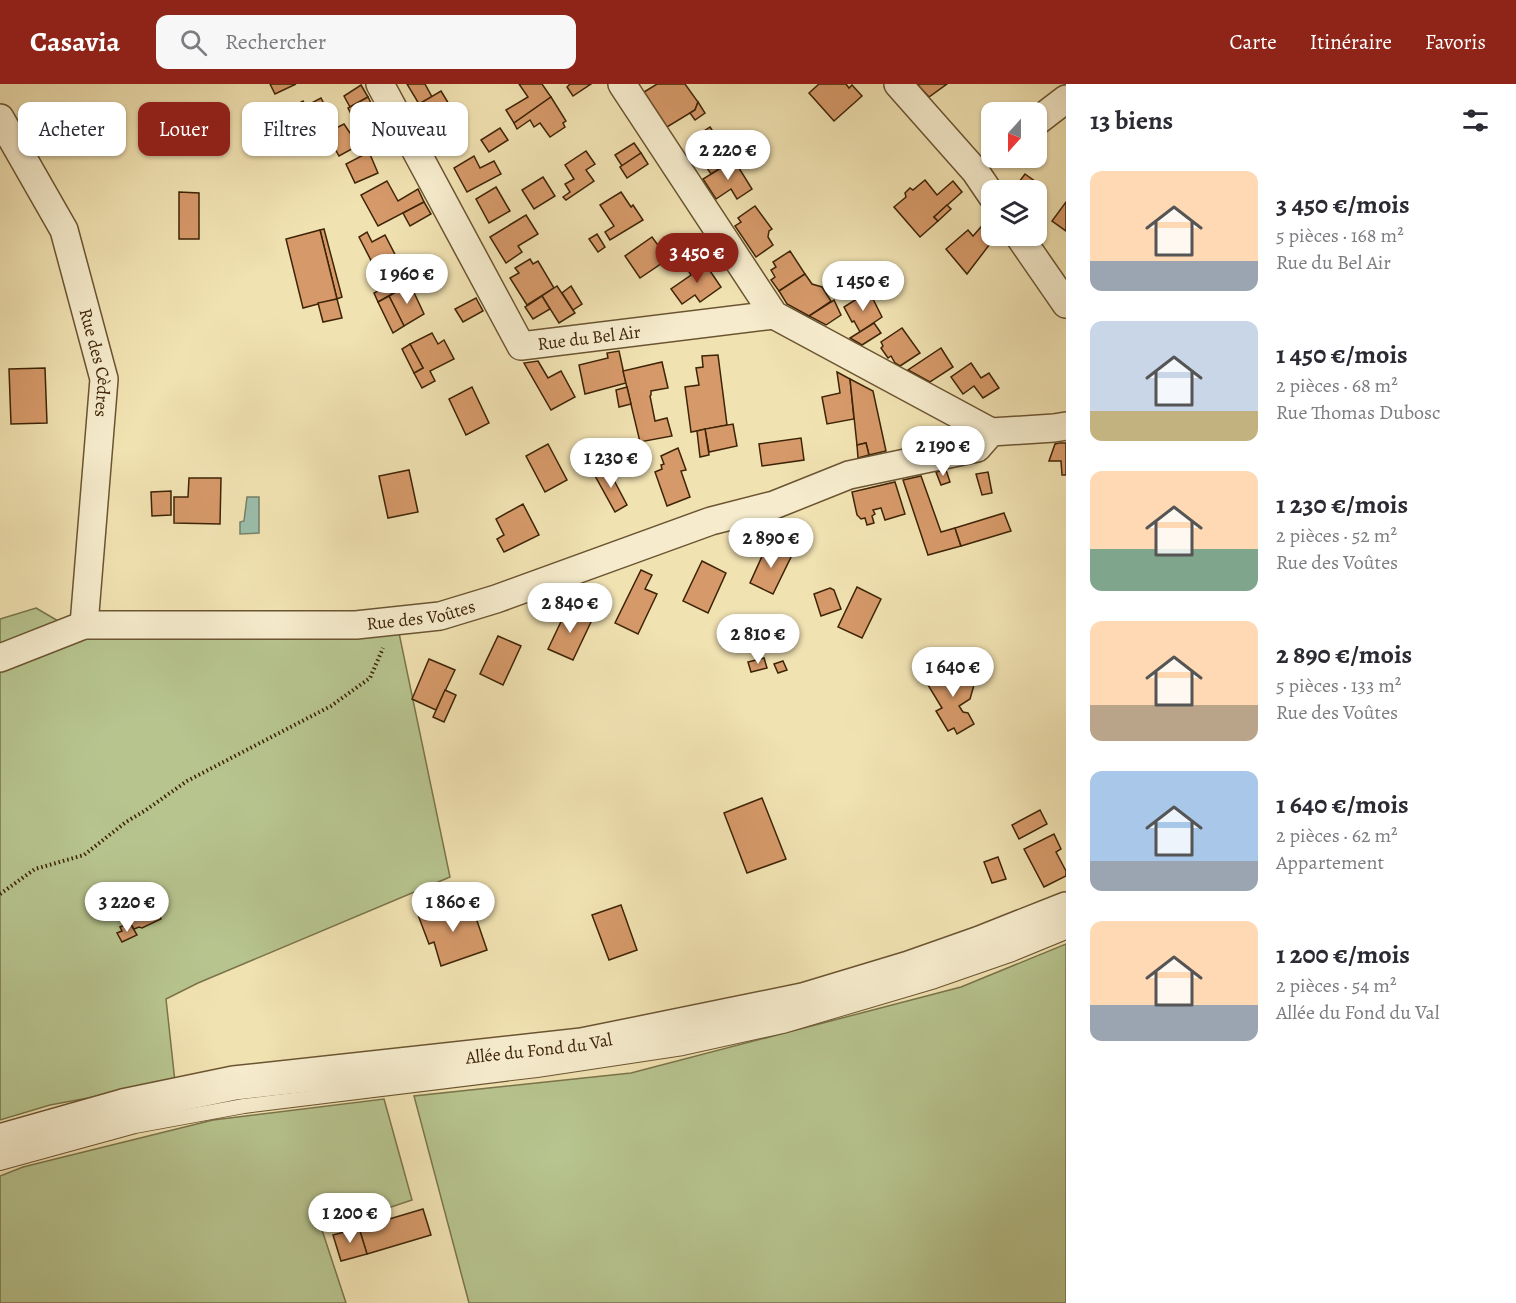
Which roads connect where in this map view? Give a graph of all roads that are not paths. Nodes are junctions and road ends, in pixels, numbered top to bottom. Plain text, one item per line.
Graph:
1 (380, 84) edge
2 (622, 84) edge
3 (898, 84) edge
4 (1066, 99) edge
5 (1047, 114) edge
6 (0, 118) edge
7 (981, 162) edge
8 (1026, 246) edge
9 (1066, 304) edge
10 (774, 315) junction
11 (1066, 426) edge
12 (991, 432) junction
13 (84, 625) junction
14 (0, 658) edge
15 (1066, 909) edge
16 (1066, 932) edge
17 (0, 1141) edge
18 (0, 1163) edge

1 - 10 street, Rue du Bel Air
2 - 10 street
3 - 7 street
4 - 5 street
6 - 13 street, Rue des Cèdres
8 - 9 street
10 - 12 street
11 - 12 street
12 - 13 street, Rue des Voûtes
13 - 14 street, Rue des Voûtes
15 - 17 street, Allée du Fond du Val
16 - 18 lane

